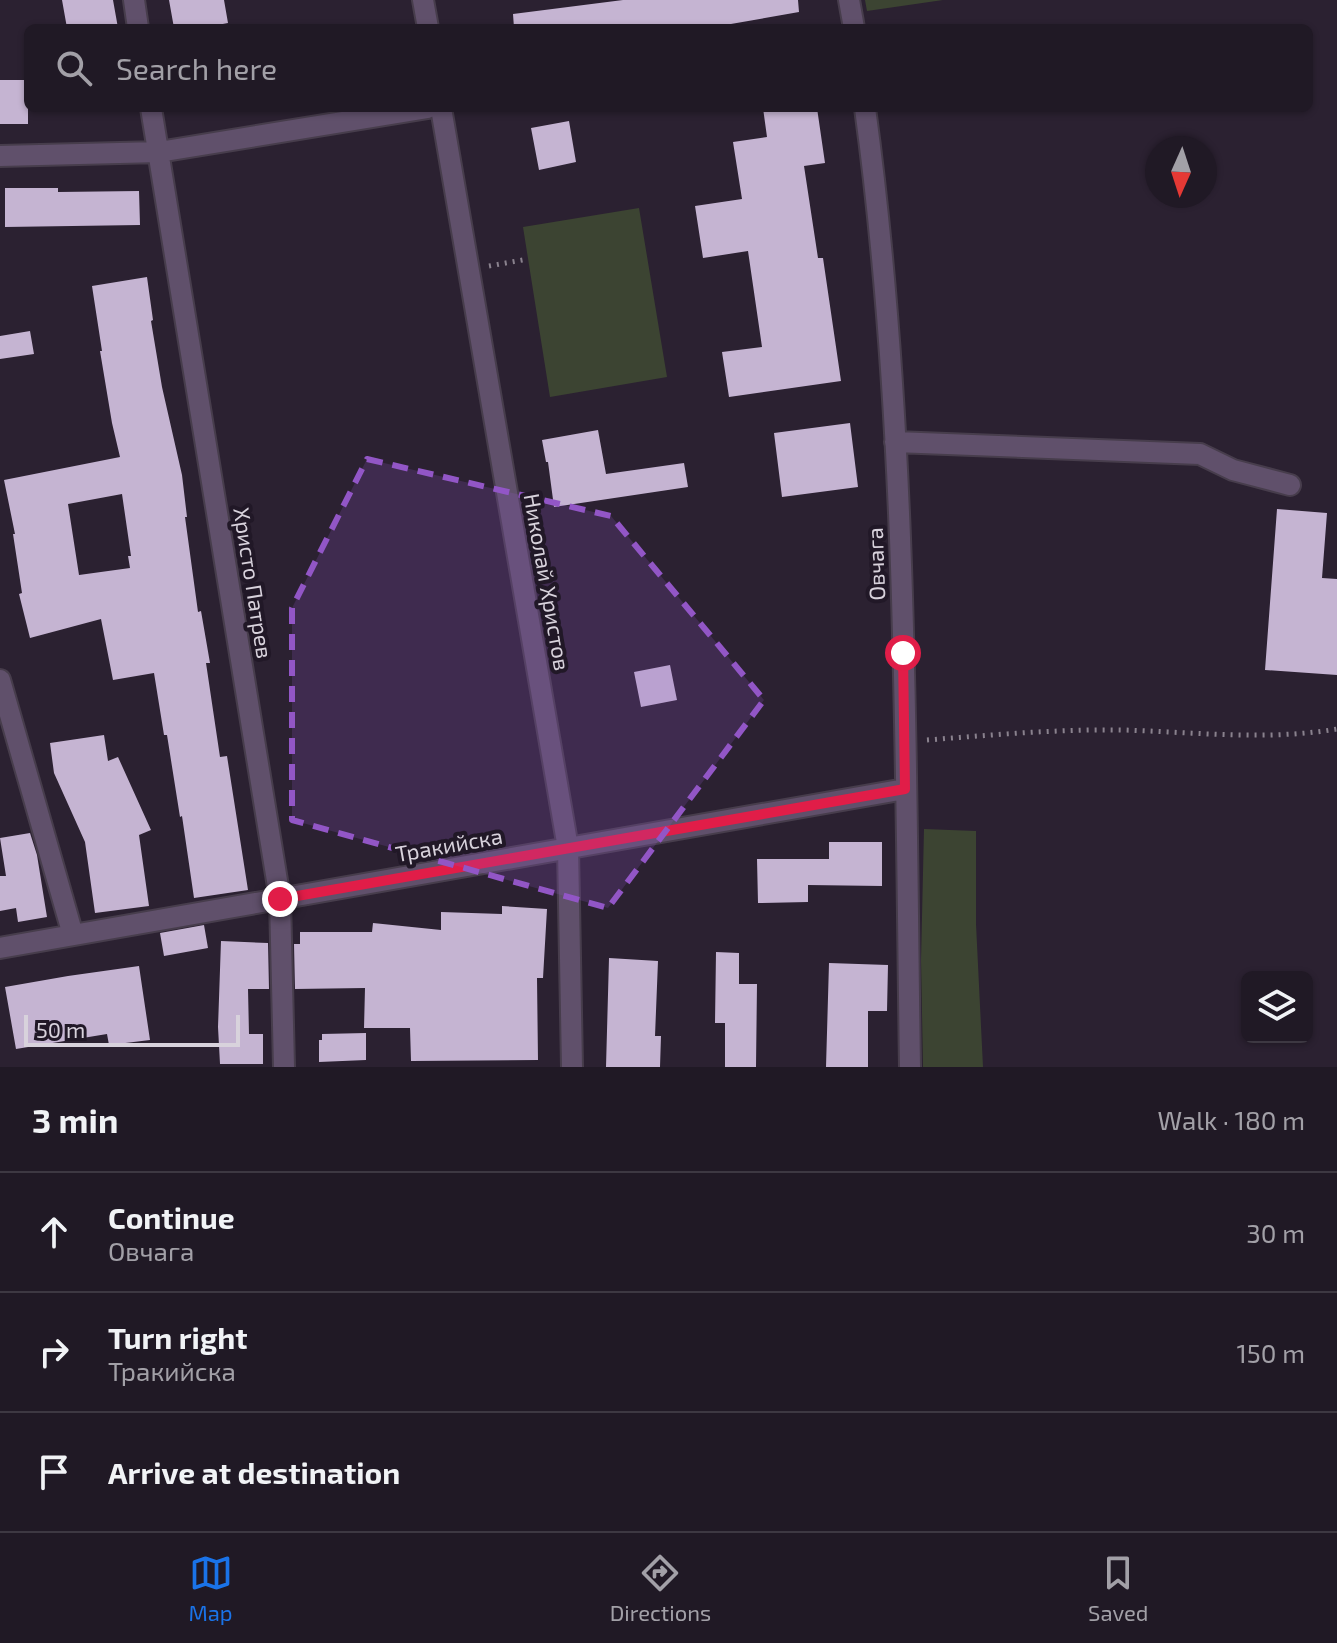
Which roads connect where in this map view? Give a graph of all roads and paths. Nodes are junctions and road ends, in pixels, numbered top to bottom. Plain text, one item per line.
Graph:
1 (134, 0) edge
2 (423, 0) edge
3 (849, 0) edge
4 (137, 24) edge
5 (427, 24) edge
6 (853, 24) edge
7 (152, 112) edge
8 (404, 112) edge
9 (442, 112) edge
10 (866, 112) edge
11 (159, 152) junction
12 (0, 156) edge
13 (528, 259) dead end
14 (469, 270) junction
15 (895, 442) junction
16 (1290, 485) dead end
17 (0, 680) edge
18 (1337, 729) edge
19 (904, 742) junction
20 (905, 789) junction
21 (568, 848) junction
22 (280, 899) junction
23 (73, 935) junction
24 (0, 948) edge
25 (284, 1067) edge
26 (572, 1067) edge
27 (910, 1067) edge

1 - 4 street
2 - 5 street
3 - 6 street
7 - 11 street, Христо Патрев
8 - 11 street
9 - 14 street, Николай Христов
10 - 15 street, Овчага
11 - 12 street
11 - 22 street, Христо Патрев
13 - 14 path
14 - 21 street, Николай Христов
15 - 16 street
15 - 19 street, Овчага
17 - 23 street
18 - 19 path
19 - 20 street, Овчага
20 - 21 street, Тракийска
20 - 27 street, Овчага
21 - 22 street, Тракийска
21 - 26 street, Николай Христов
22 - 23 street, Тракийска
22 - 25 street, Христо Патрев
23 - 24 street, Тракийска

